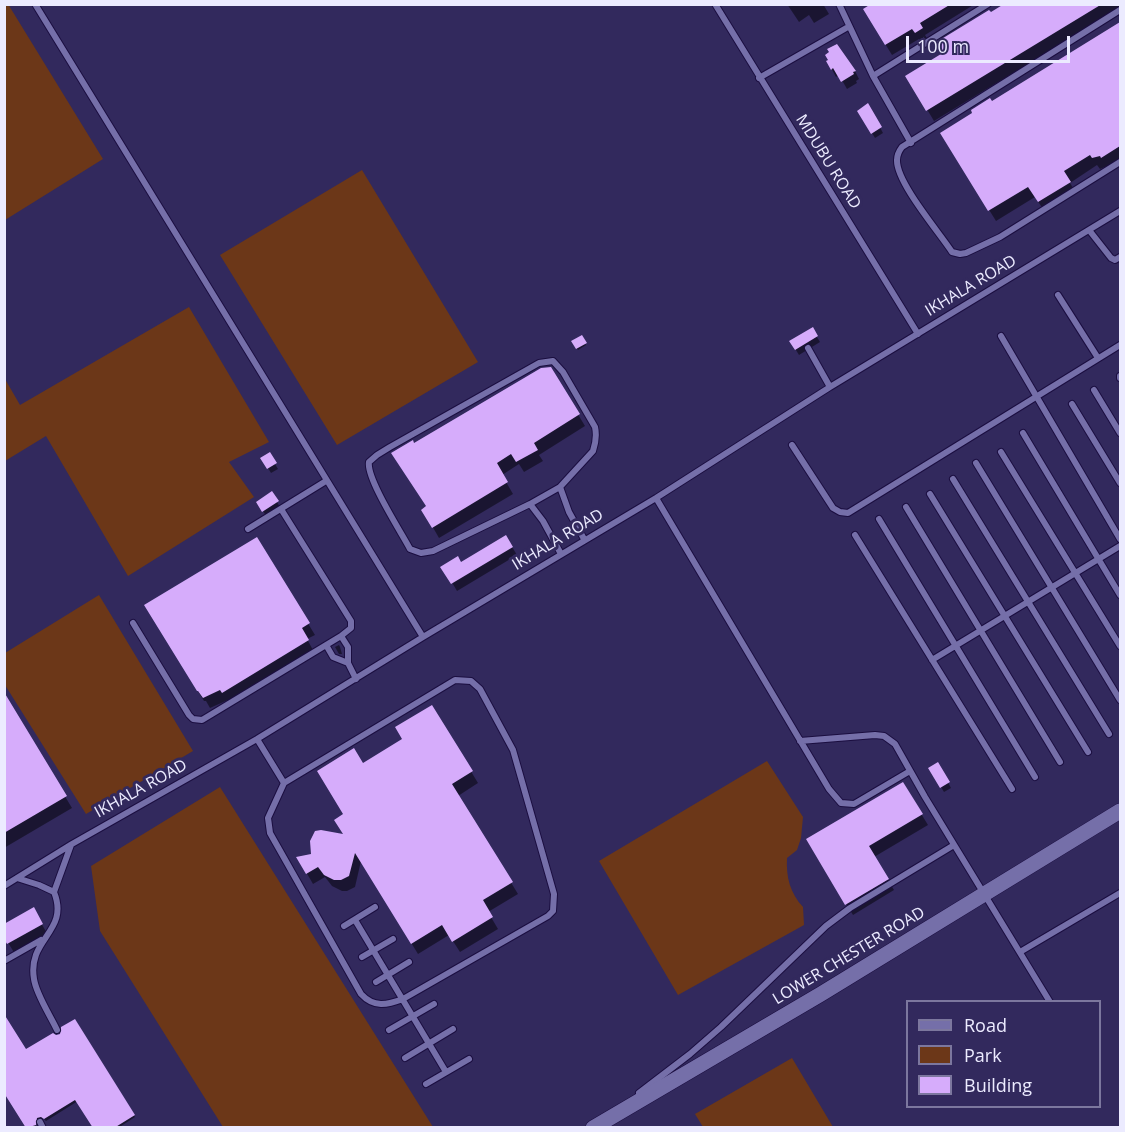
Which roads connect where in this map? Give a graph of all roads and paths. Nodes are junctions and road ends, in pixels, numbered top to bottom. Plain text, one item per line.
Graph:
1 (36, 4) edge
2 (715, 4) edge
3 (839, 4) edge
4 (988, 4) edge
5 (1120, 10) edge
6 (848, 27) junction
7 (873, 76) junction
8 (759, 78) junction
9 (911, 142) junction
10 (1120, 162) edge
11 (1120, 211) edge
12 (1089, 230) junction
13 (1120, 257) edge
14 (1058, 295) dead end
15 (918, 334) junction
16 (1001, 336) dead end
17 (1120, 345) edge
18 (808, 348) dead end
19 (1098, 358) junction
20 (830, 387) junction
21 (1094, 390) dead end
22 (1035, 397) junction
23 (1072, 404) dead end
24 (1023, 433) dead end
25 (1120, 433) edge
26 (792, 445) dead end
27 (1001, 452) dead end
28 (976, 463) dead end
29 (953, 479) dead end
30 (327, 481) junction
31 (1120, 483) edge
32 (560, 487) junction
33 (930, 494) dead end
34 (656, 498) junction
35 (530, 504) junction
36 (906, 507) dead end
37 (281, 508) junction
38 (879, 519) dead end
39 (248, 529) dead end
40 (855, 534) dead end
41 (585, 539) junction
42 (1120, 539) edge
43 (1120, 546) edge
44 (561, 554) junction
45 (1098, 559) junction
46 (1076, 573) junction
47 (1052, 589) junction
48 (1120, 595) edge
49 (1028, 603) junction
50 (1004, 617) junction
51 (133, 623) dead end
52 (981, 631) junction
53 (341, 636) junction
54 (423, 637) junction
55 (326, 645) junction
56 (955, 646) junction
57 (1120, 646) edge
58 (932, 660) junction
59 (348, 663) junction
60 (356, 679) junction
61 (1120, 699) edge
62 (1109, 734) dead end
63 (257, 739) junction
64 (800, 741) junction
65 (1088, 752) dead end
66 (1060, 762) dead end
67 (910, 771) junction
68 (1035, 777) dead end
69 (284, 783) junction
70 (1012, 789) dead end
71 (1120, 810) edge
72 (72, 844) junction
73 (954, 845) junction
74 (17, 879) junction
75 (4, 886) edge
76 (54, 892) junction
77 (1120, 893) edge
78 (984, 895) junction
79 (375, 907) dead end
80 (355, 920) junction
81 (345, 926) dead end
82 (393, 939) dead end
83 (41, 940) junction
84 (373, 951) junction
85 (1020, 952) junction
86 (362, 957) dead end
87 (4, 961) edge
88 (409, 962) dead end
89 (387, 976) junction
90 (376, 982) dead end
91 (403, 999) junction
92 (1049, 1000) edge
93 (434, 1004) dead end
94 (411, 1017) junction
95 (453, 1029) dead end
96 (57, 1030) dead end
97 (389, 1030) dead end
98 (428, 1044) junction
99 (405, 1058) dead end
100 (469, 1059) dead end
101 (446, 1072) junction
102 (426, 1084) dead end
103 (593, 1127) edge

1 - 30 lane
2 - 8 lane, MDUBU ROAD
3 - 6 lane
4 - 7 lane
5 - 9 lane
6 - 7 lane
6 - 8 lane
7 - 9 lane
8 - 15 lane, MDUBU ROAD
9 - 10 lane
11 - 12 lane, IKHALA ROAD
12 - 13 lane
12 - 15 lane, IKHALA ROAD
14 - 19 lane
15 - 20 lane, IKHALA ROAD
16 - 22 lane
17 - 19 lane
18 - 20 lane
19 - 22 lane
20 - 34 lane, IKHALA ROAD
21 - 25 lane
22 - 26 lane
22 - 42 lane
23 - 31 lane
24 - 45 lane
27 - 46 lane
28 - 47 lane
29 - 49 lane
30 - 37 lane
30 - 54 lane
32 - 35 lane
32 - 35 lane
32 - 41 lane
33 - 50 lane
34 - 41 lane, IKHALA ROAD
34 - 64 lane
35 - 44 lane
36 - 52 lane
37 - 39 lane
37 - 53 lane
38 - 56 lane
40 - 58 lane
41 - 44 lane, IKHALA ROAD
43 - 45 lane
44 - 54 lane, IKHALA ROAD
45 - 46 lane
45 - 48 lane
46 - 47 lane
46 - 57 lane
47 - 49 lane
47 - 61 lane
49 - 50 lane
49 - 62 lane
50 - 52 lane
50 - 65 lane
51 - 55 lane
52 - 56 lane
52 - 66 lane
53 - 55 lane
53 - 59 lane
54 - 60 lane, IKHALA ROAD
55 - 59 lane
56 - 58 lane
56 - 68 lane
58 - 70 lane
59 - 60 lane
60 - 63 lane, IKHALA ROAD
63 - 69 lane
63 - 72 lane, IKHALA ROAD
64 - 67 lane
64 - 67 lane
67 - 73 lane
69 - 91 lane
69 - 91 lane
71 - 78 street, LOWER CHESTER ROAD
72 - 74 lane, IKHALA ROAD
72 - 76 lane
73 - 78 lane
73 - 103 lane
74 - 75 lane, IKHALA ROAD
74 - 76 lane
76 - 83 lane
77 - 85 lane
78 - 85 lane
78 - 103 street, LOWER CHESTER ROAD
79 - 80 lane
80 - 81 lane
80 - 84 lane
82 - 84 lane
83 - 87 lane
83 - 96 lane
84 - 86 lane
84 - 89 lane
85 - 92 lane
88 - 89 lane
89 - 90 lane
89 - 91 lane
91 - 94 lane
93 - 94 lane
94 - 97 lane
94 - 98 lane
95 - 98 lane
98 - 99 lane
98 - 101 lane
100 - 101 lane
101 - 102 lane

